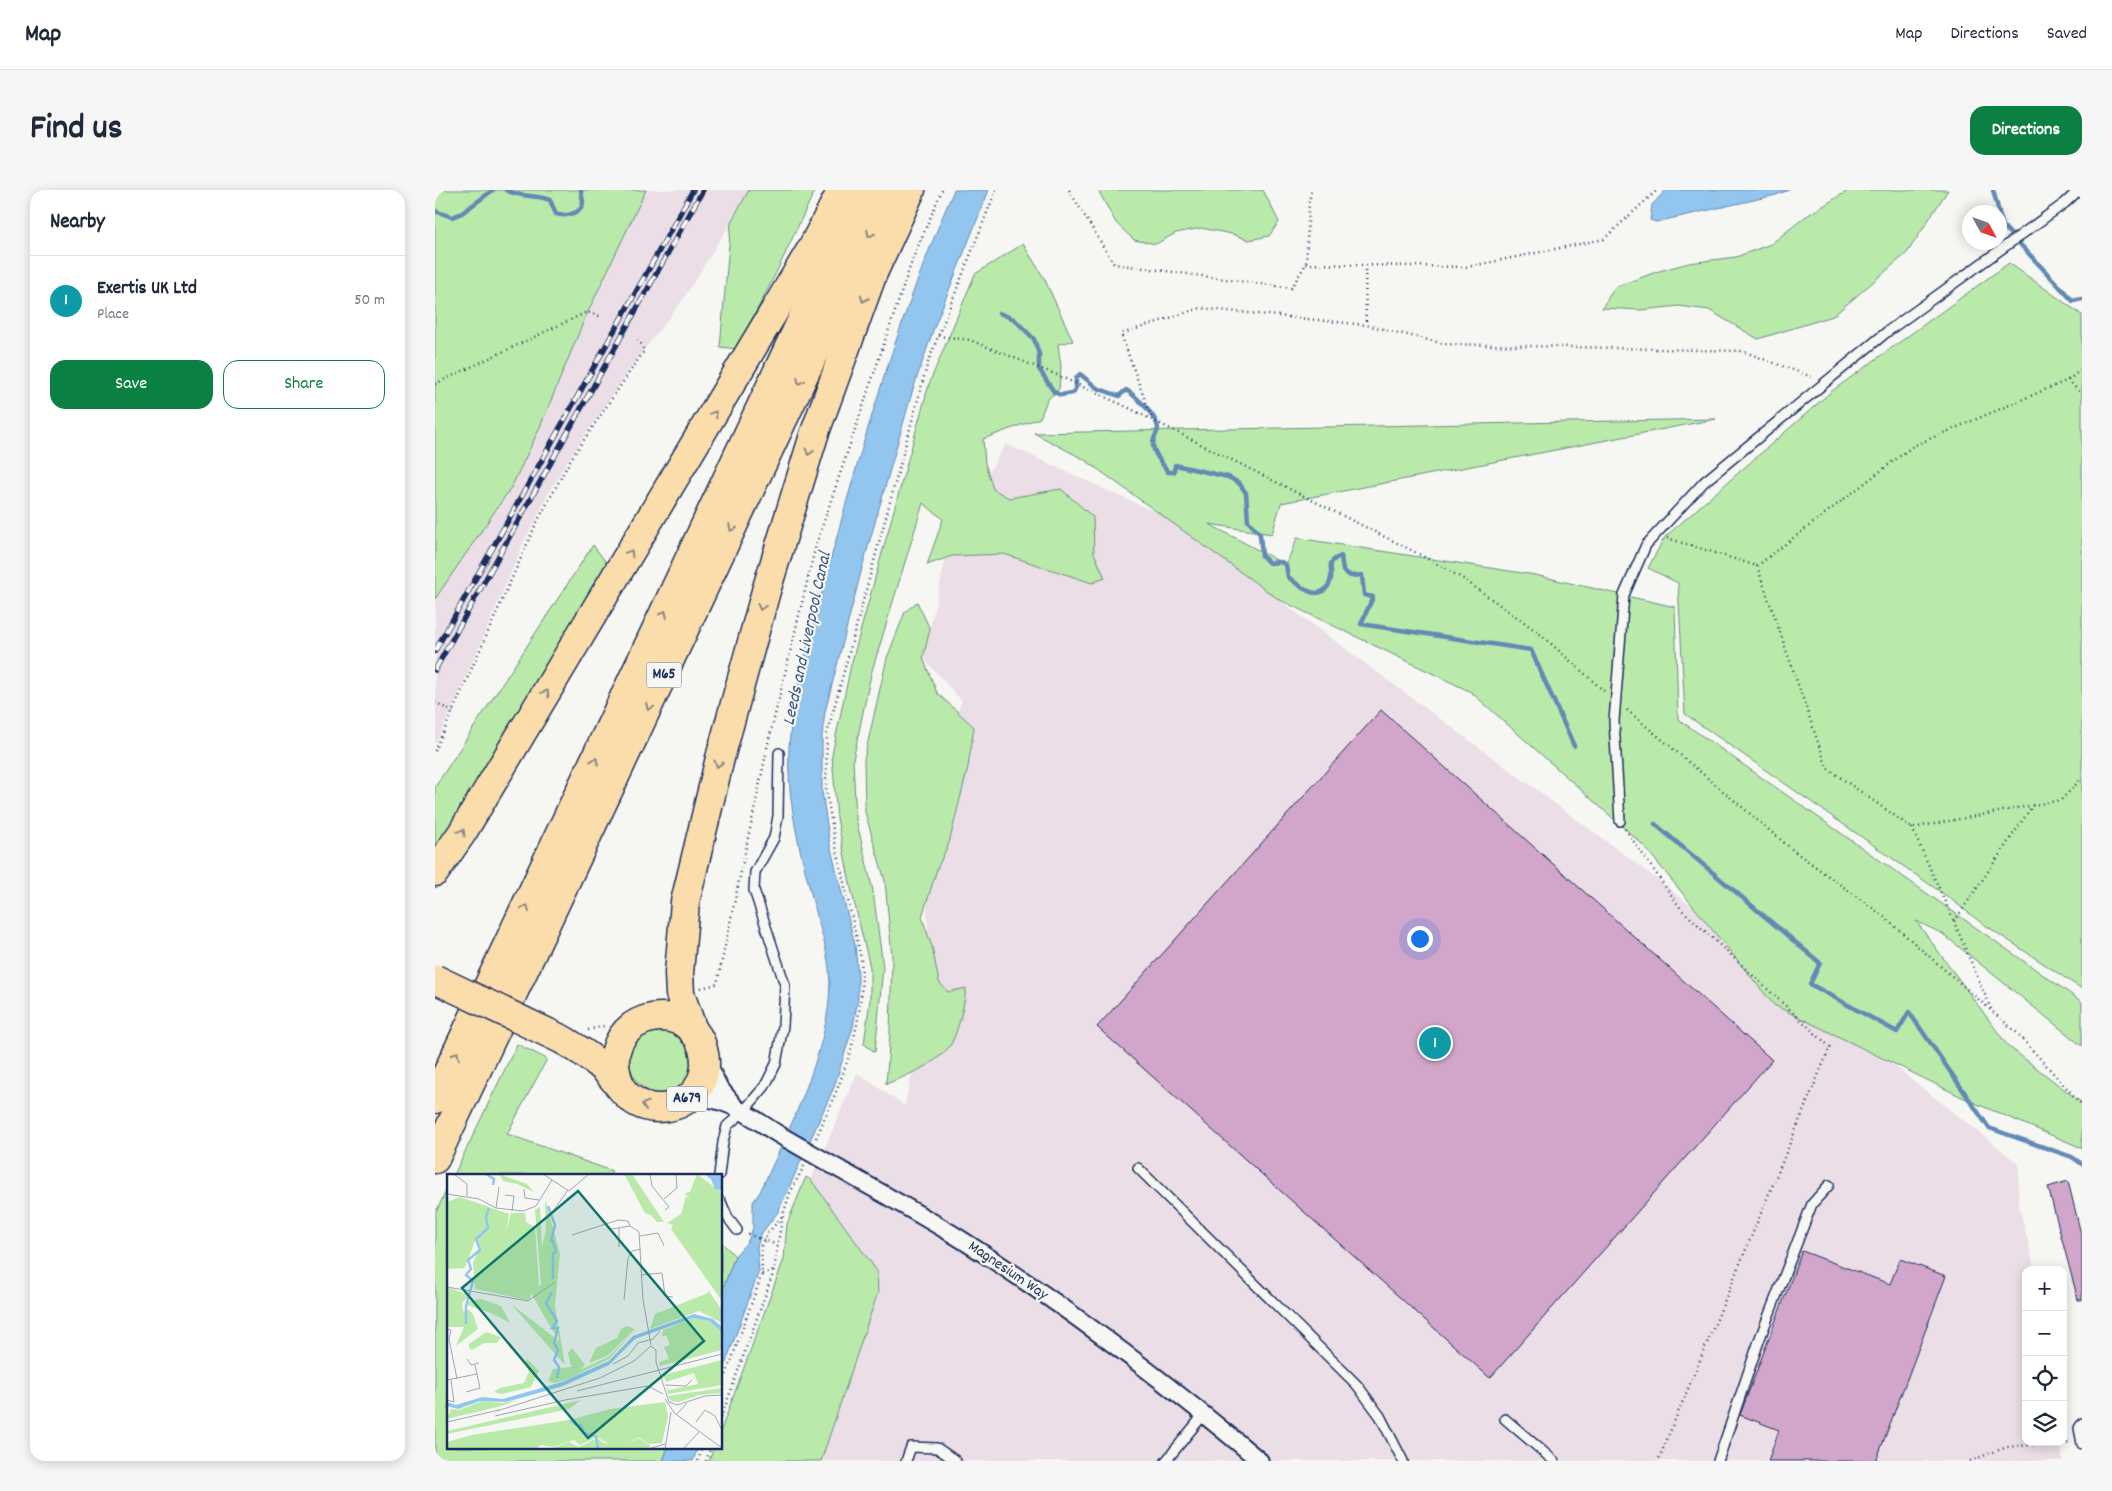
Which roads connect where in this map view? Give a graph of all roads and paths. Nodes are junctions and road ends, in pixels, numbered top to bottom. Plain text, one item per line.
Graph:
1 (842, 190) edge
2 (863, 190) edge
3 (891, 190) edge
4 (911, 190) edge
5 (942, 190) edge
6 (996, 190) edge
7 (1069, 190) edge
8 (1312, 190) edge
9 (1657, 190) edge
10 (2079, 190) edge
11 (1306, 264) junction
12 (1365, 265) junction
13 (602, 317) dead end
14 (1366, 325) junction
15 (938, 336) junction
16 (637, 339) dead end
17 (2082, 369) edge
18 (2067, 380) junction
19 (1825, 382) junction
20 (435, 384) edge
21 (2082, 394) edge
22 (1151, 417) dead end
23 (1656, 534) junction
24 (1757, 566) junction
25 (1616, 701) junction
26 (435, 702) edge
27 (453, 712) junction
28 (435, 751) edge
29 (779, 753) dead end
30 (2082, 778) edge
31 (2033, 805) junction
32 (1620, 821) joint
33 (1912, 828) junction
34 (435, 872) edge
35 (1954, 922) junction
36 (435, 978) edge
37 (689, 981) junction
38 (1992, 1011) junction
39 (625, 1032) junction
40 (563, 1040) junction
41 (700, 1044) junction
42 (621, 1087) junction
43 (435, 1098) edge
44 (688, 1098) junction
45 (2082, 1105) edge
46 (741, 1110) junction
47 (813, 1153) junction
48 (435, 1159) edge
49 (1138, 1168) dead end
50 (719, 1174) edge
51 (1829, 1185) dead end
52 (723, 1207) edge
53 (783, 1215) junction
54 (737, 1230) dead end
55 (758, 1238) dead end
56 (776, 1246) junction
57 (775, 1270) junction
58 (762, 1274) junction
59 (723, 1383) edge
60 (723, 1413) edge
61 (1204, 1414) junction
62 (1505, 1419) dead end
63 (2082, 1423) edge
64 (2081, 1442) edge
65 (702, 1448) edge
66 (711, 1448) edge
67 (698, 1461) edge
68 (706, 1461) edge
69 (906, 1461) edge
70 (956, 1461) edge
71 (1165, 1461) edge
72 (1260, 1461) edge
73 (1403, 1461) edge
74 (1554, 1461) edge
75 (1658, 1461) edge
76 (1718, 1461) edge
77 (1970, 1461) edge

34 -> 1 highway
43 -> 2 highway, M65
3 -> 48 highway, M65
4 -> 37 highway
5 - 37 path
6 - 15 path
7 - 11 path
8 - 11 path
9 - 12 path
10 - 19 lane
11 - 12 path
12 - 14 path
13 - 20 path
14 - 19 path
14 - 22 path
15 - 25 path
15 - 47 path
16 - 27 path
17 - 18 path
18 - 21 path
18 - 24 path
19 - 23 lane
23 - 24 path
23 - 25 lane
24 - 33 path
25 - 32 lane
25 - 38 path
26 - 27 path
27 - 28 path
29 - 46 lane
30 - 31 path
31 - 33 path
31 - 35 path
32 - 75 path
33 - 35 path
35 - 38 path
36 - 40 highway, A679, bridge
37 - 41 highway
38 - 45 path
39 - 40 highway, A679
39 - 41 highway, A679
39 - 42 highway
40 - 42 highway, A679
41 - 44 highway, A679
41 - 46 street, Magnesium Way
44 -> 42 highway, A679
44 - 46 street, Magnesium Way
46 - 47 street, Magnesium Way, bridge
46 - 50 lane
47 - 53 path
47 - 61 street, Magnesium Way
49 - 73 lane
51 - 76 lane
52 - 54 lane
53 - 56 path
53 - 58 path
55 - 56 path, bridge
56 - 57 path
57 - 58 path
57 - 60 path
58 - 59 path
61 - 71 lane
61 - 72 street, Magnesium Way
62 - 74 lane
63 - 64 lane
64 - 77 path
65 - 67 path
66 - 68 path
69 - 70 lane

